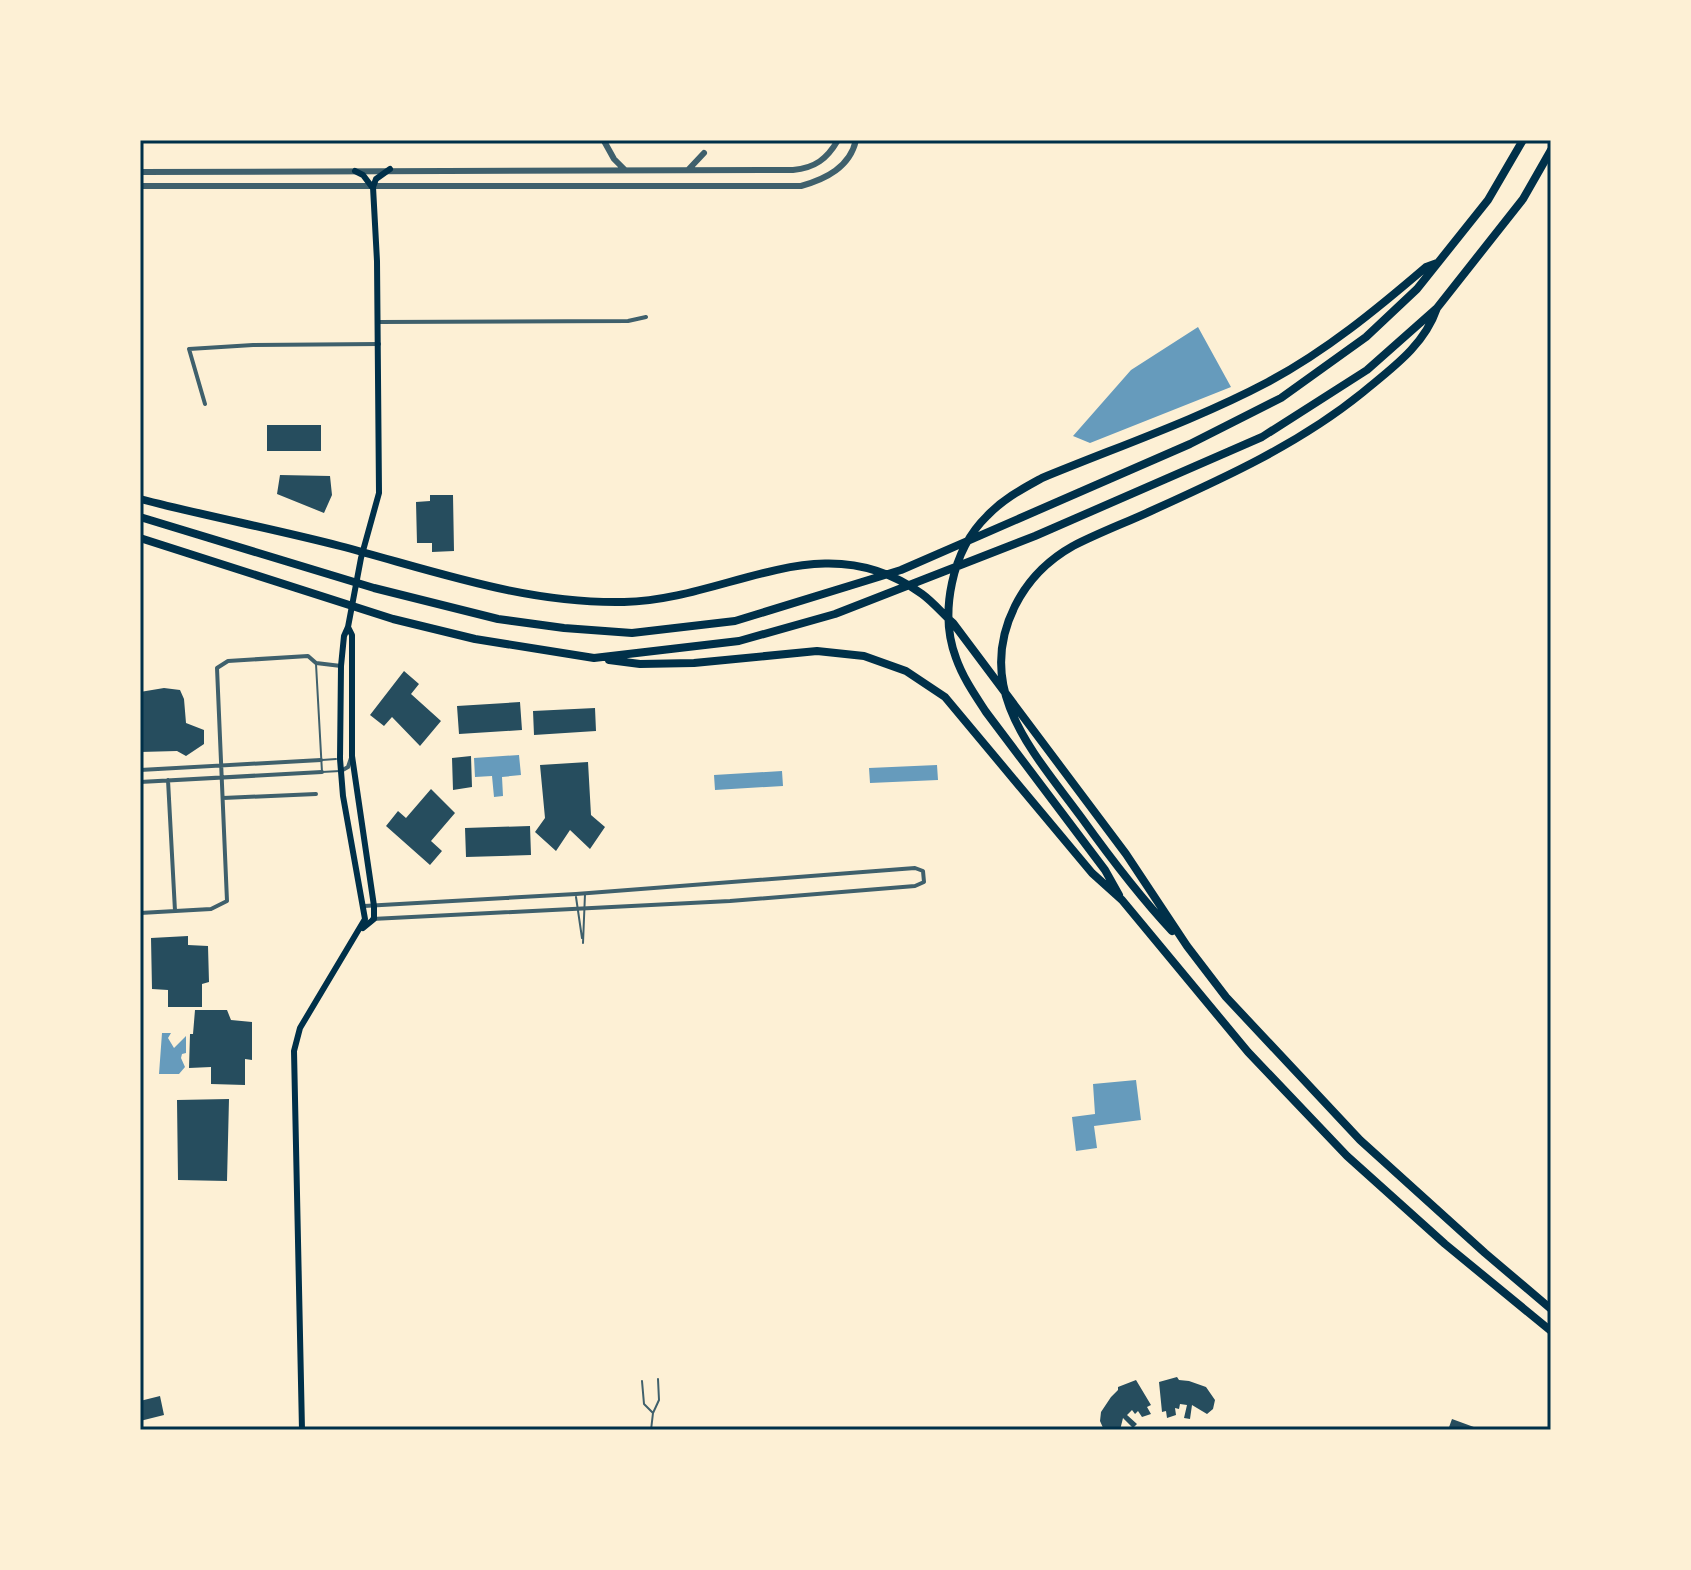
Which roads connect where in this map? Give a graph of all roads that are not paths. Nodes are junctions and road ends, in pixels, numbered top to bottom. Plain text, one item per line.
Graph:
1 (838, 140) edge
2 (856, 140) edge
3 (1523, 140) edge
4 (604, 141) edge
5 (1551, 150) edge
6 (704, 153) dead end
7 (390, 169) junction
8 (625, 170) junction
9 (355, 171) junction
10 (140, 172) edge
11 (685, 172) junction
12 (140, 186) edge
13 (373, 187) junction
14 (1438, 263) junction
15 (1437, 308) junction
16 (646, 317) dead end
17 (379, 322) junction
18 (375, 344) junction
19 (205, 404) dead end
20 (140, 499) edge
21 (140, 517) edge
22 (140, 538) edge
23 (348, 627) junction
24 (594, 658) junction
25 (316, 663) junction
26 (341, 666) junction
27 (340, 759) junction
28 (321, 760) junction
29 (221, 766) junction
30 (351, 767) junction
31 (140, 770) edge
32 (341, 771) junction
33 (322, 772) junction
34 (222, 777) junction
35 (168, 780) junction
36 (140, 782) edge
37 (316, 794) dead end
38 (223, 798) junction
39 (585, 893) junction
40 (576, 894) junction
41 (1122, 900) junction
42 (364, 906) junction
43 (374, 906) junction
44 (586, 909) junction
45 (577, 910) junction
46 (175, 911) junction
47 (140, 913) edge
48 (365, 919) junction
49 (374, 919) junction
50 (360, 931) junction
51 (1187, 946) junction
52 (1548, 1304) edge
53 (1540, 1324) junction
54 (1551, 1331) edge
55 (1551, 1338) edge
56 (658, 1379) dead end
57 (642, 1381) dead end
58 (653, 1413) junction
59 (302, 1430) edge
60 (651, 1430) edge

1 - 11 street
2 - 13 street
3 - 14 highway
4 - 8 street
5 - 15 highway
6 - 11 street
7 - 8 street
7 - 9 street
7 - 13 main road
8 - 11 street
9 - 10 street
9 - 13 main road
12 - 13 street
13 - 17 main road
14 - 21 highway
14 - 41 highway
15 - 24 highway
15 - 51 highway
16 - 17 street
17 - 18 main road
18 - 19 street
18 - 23 main road
20 - 51 highway
22 - 24 highway
23 - 26 main road
23 - 30 main road
24 - 41 highway
25 - 26 street
25 - 28 lane
25 - 29 street
26 - 27 main road
27 - 28 lane
27 - 30 street
27 - 32 main road
28 - 29 street
28 - 33 lane
29 - 31 street
29 - 34 street
30 - 32 street
30 - 43 main road
32 - 33 lane
32 - 42 main road
33 - 34 street
34 - 35 street
34 - 38 street
35 - 36 street
35 - 46 street
37 - 38 street
38 - 46 street
39 - 40 street
39 - 44 lane
39 - 44 street
40 - 43 street
40 - 45 lane
41 - 53 highway
42 - 43 street
42 - 48 main road
43 - 49 main road
44 - 45 street
44 - 45 lane
45 - 49 street
46 - 47 street
48 - 49 street
48 - 50 main road
49 - 50 main road
50 - 59 main road
51 - 52 highway
53 - 54 highway
53 - 55 highway
56 - 58 lane
57 - 58 lane
58 - 60 lane

